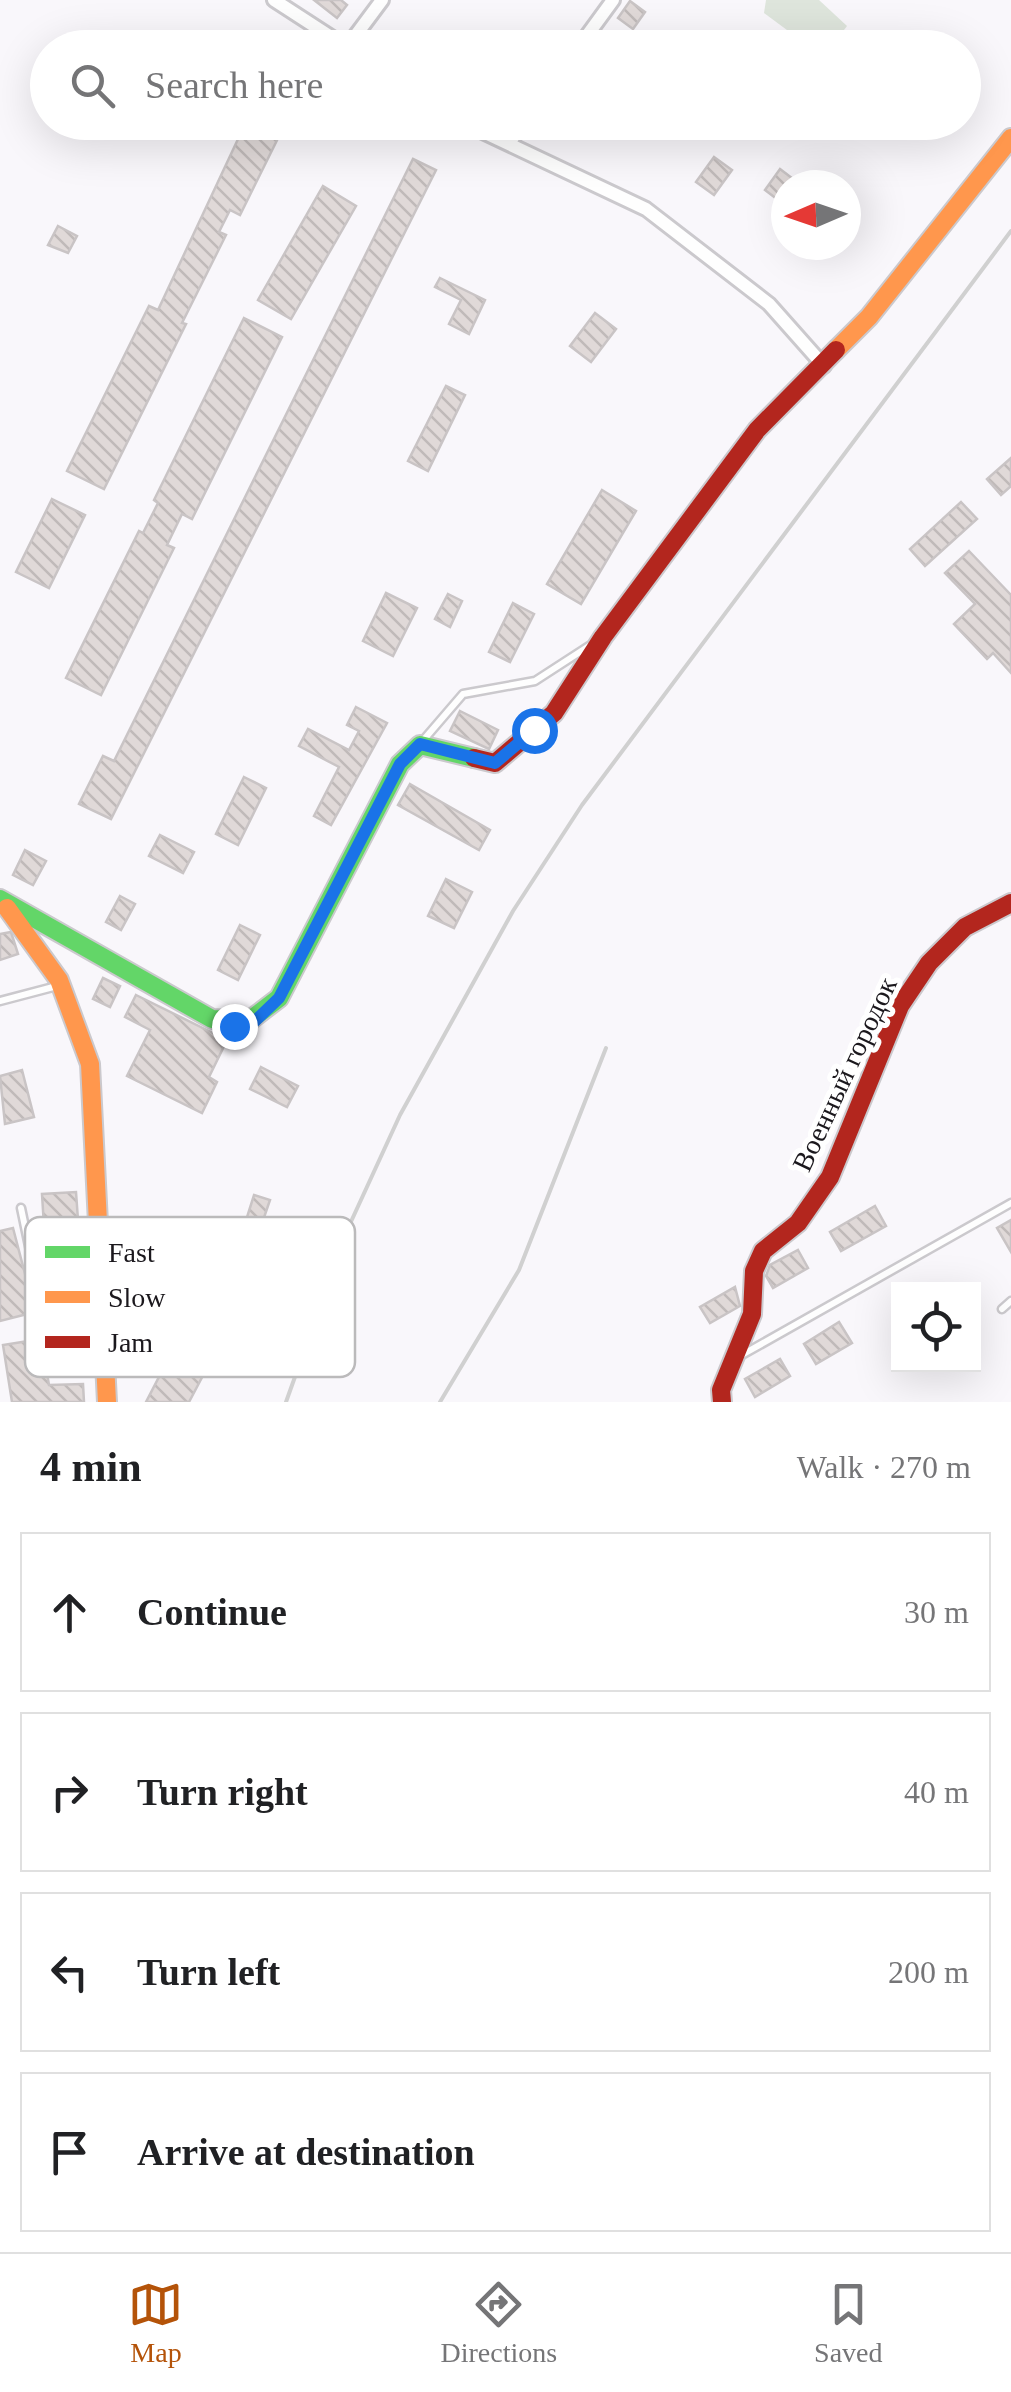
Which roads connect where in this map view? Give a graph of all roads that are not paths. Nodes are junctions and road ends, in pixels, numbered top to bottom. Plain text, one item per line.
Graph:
1 (274, 0) edge
2 (382, 0) edge
3 (613, 0) edge
4 (321, 30) edge
5 (360, 30) edge
6 (591, 30) edge
7 (1011, 138) edge
8 (502, 140) edge
9 (511, 140) edge
10 (509, 143) junction
11 (824, 366) junction
12 (603, 637) junction
13 (420, 744) junction
14 (0, 899) edge
15 (1011, 903) edge
16 (64, 984) junction
17 (0, 1001) edge
18 (1011, 1203) edge
19 (20, 1208) dead end
20 (97, 1217) edge
21 (25, 1231) edge
22 (1011, 1301) edge
23 (1002, 1309) dead end
24 (734, 1359) junction
25 (105, 1377) edge
26 (107, 1402) edge
27 (722, 1402) edge

1 - 4 street
2 - 5 street
3 - 6 street
7 - 11 street
8 - 10 street
9 - 10 street
10 - 11 street
11 - 12 street
12 - 13 lane
12 - 13 street
13 - 14 street
14 - 16 street
15 - 24 street, Военный городок
16 - 17 lane
16 - 20 street
18 - 24 lane
19 - 21 lane
22 - 23 lane
24 - 27 street, Военный городок
25 - 26 street

